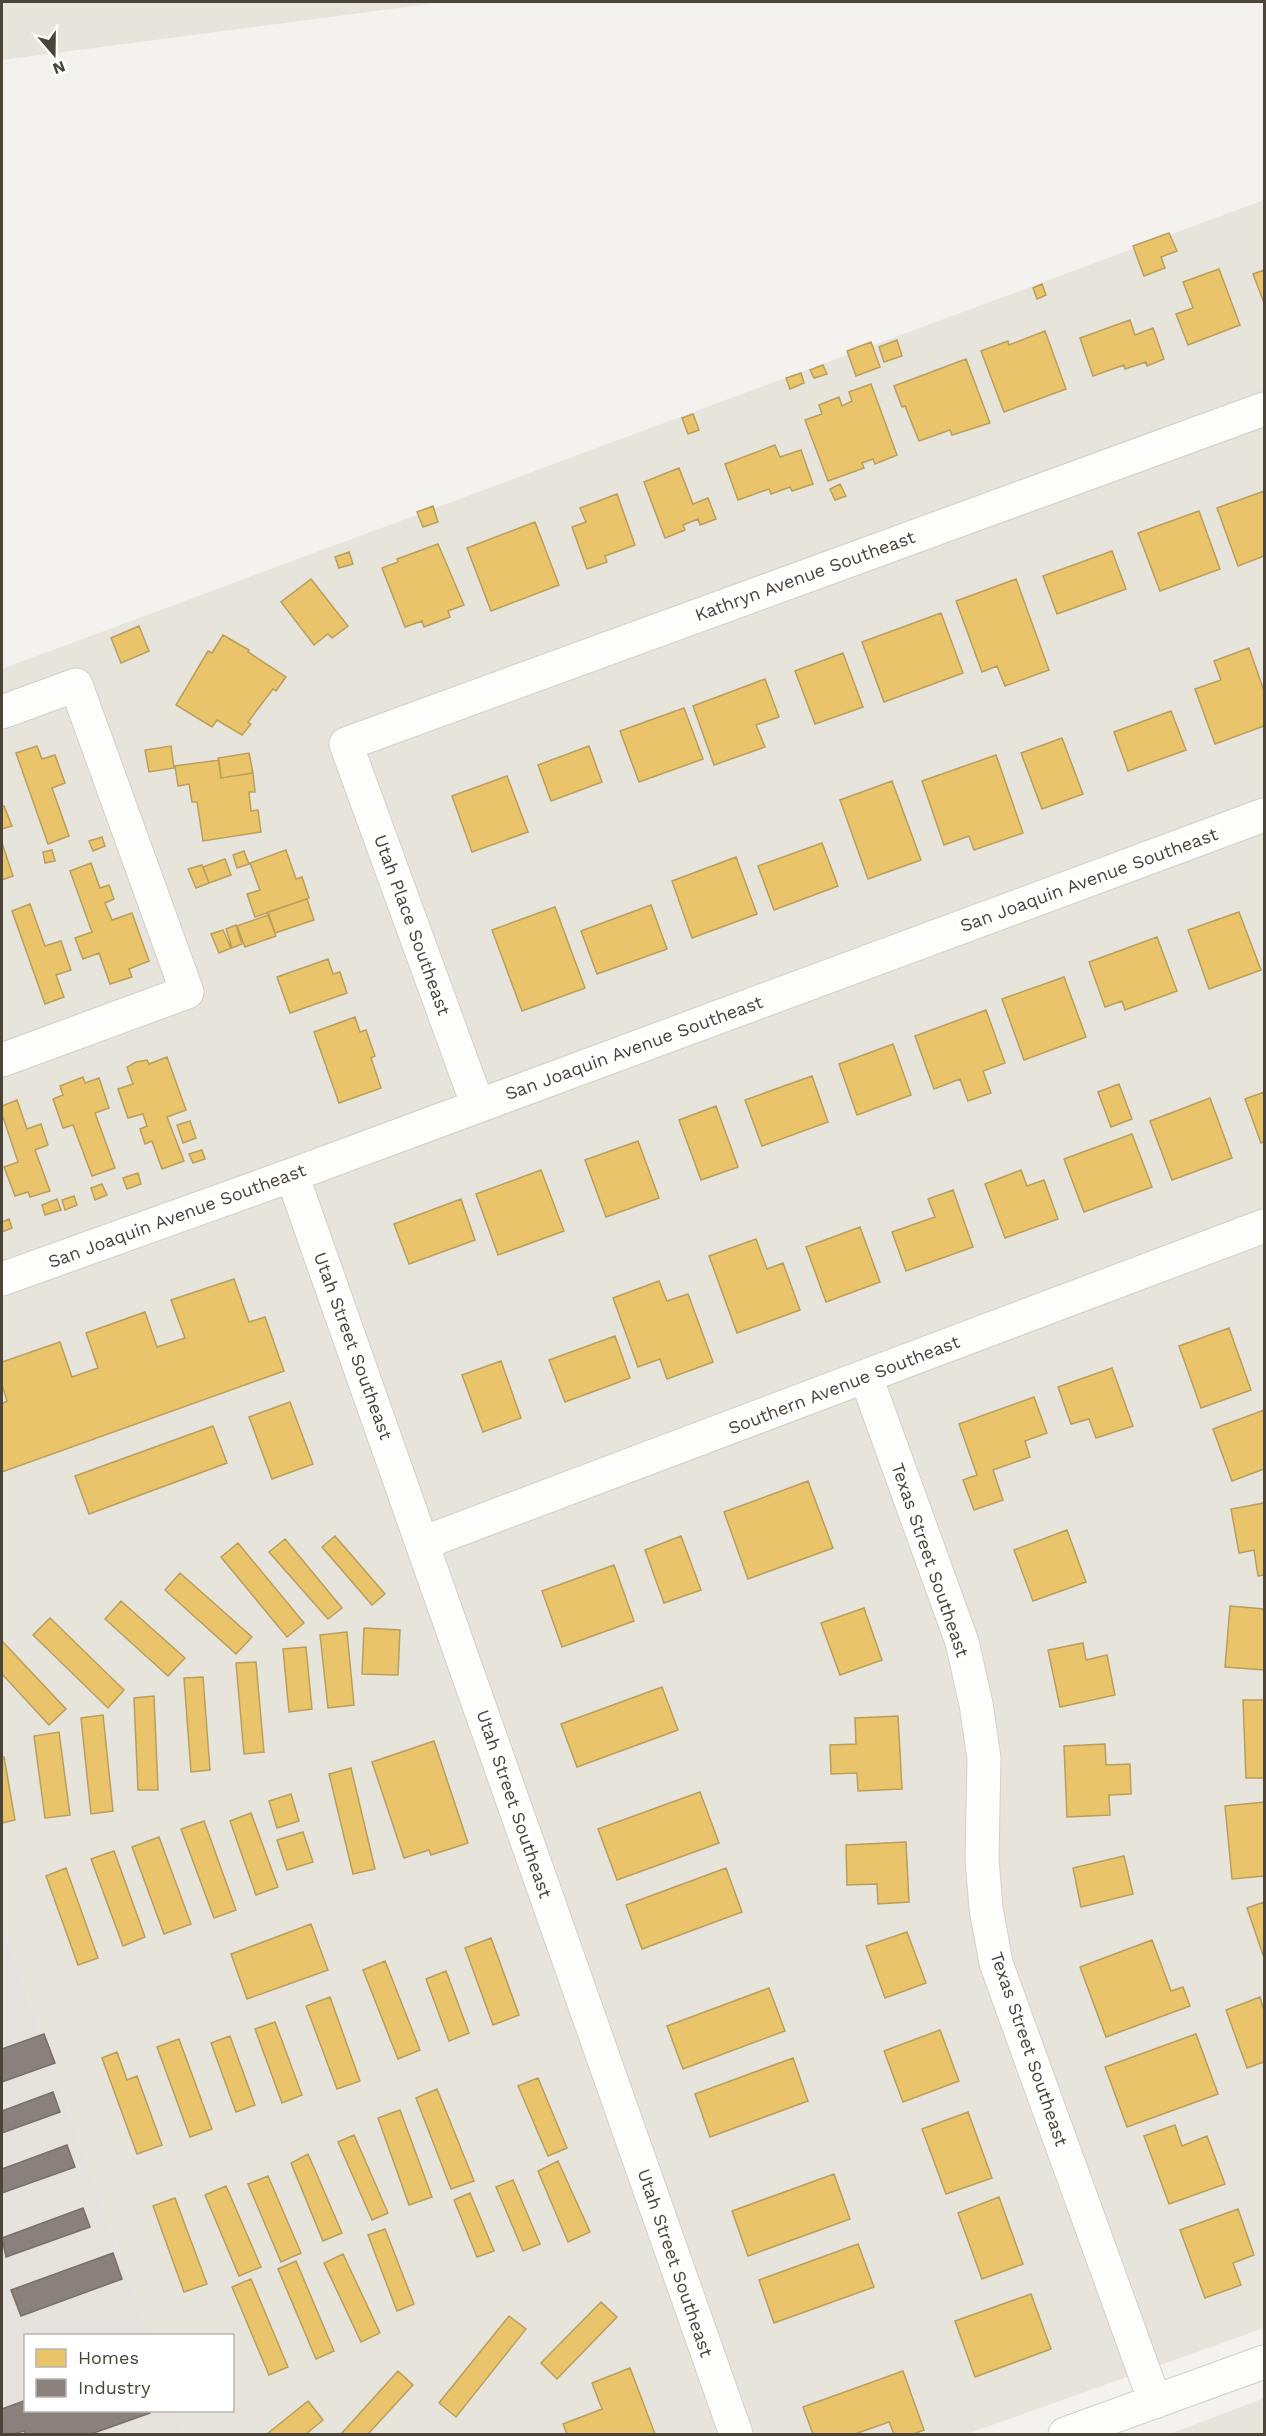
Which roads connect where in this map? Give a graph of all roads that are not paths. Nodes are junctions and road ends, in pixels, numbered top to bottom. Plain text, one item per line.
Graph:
1 (1264, 409) edge
2 (2, 712) edge
3 (346, 744) joint
4 (1264, 815) edge
5 (2, 1060) edge
6 (477, 1106) junction
7 (292, 1175) junction
8 (1264, 1226) edge
9 (2, 1279) edge
10 (866, 1377) junction
11 (423, 1543) junction
12 (1264, 2362) edge
13 (1155, 2402) junction
14 (736, 2434) edge
15 (1065, 2434) edge

1 - 3 street, Kathryn Avenue Southeast
2 - 5 street
3 - 6 street, Utah Place Southeast
4 - 6 street, San Joaquin Avenue Southeast
6 - 7 street, San Joaquin Avenue Southeast
7 - 9 street, San Joaquin Avenue Southeast
7 - 11 street, Utah Street Southeast
8 - 10 street, Southern Avenue Southeast
10 - 11 street, Southern Avenue Southeast
10 - 13 street, Texas Street Southeast
11 - 14 street, Utah Street Southeast
12 - 13 street
13 - 15 street

